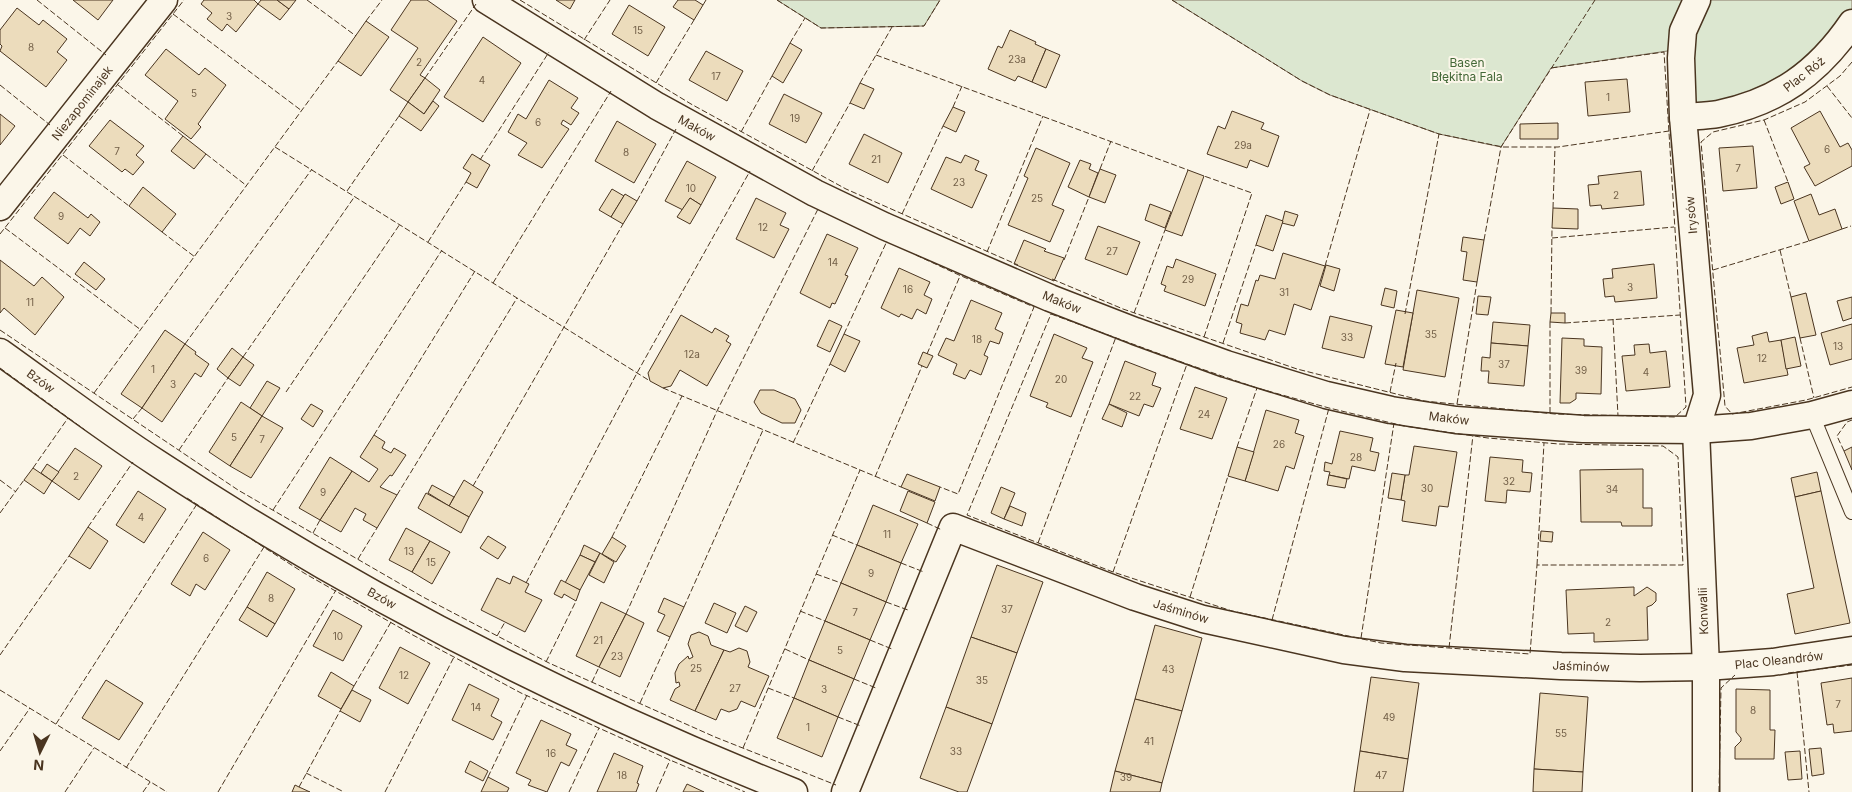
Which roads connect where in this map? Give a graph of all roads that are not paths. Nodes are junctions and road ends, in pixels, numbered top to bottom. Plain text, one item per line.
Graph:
1 (164, 0) edge
2 (486, 0) edge
3 (1697, 0) edge
4 (1852, 23) edge
5 (1683, 117) junction
6 (0, 207) edge
7 (0, 352) edge
8 (1852, 404) edge
9 (1812, 415) junction
10 (1696, 430) junction
11 (1852, 512) edge
12 (1852, 650) edge
13 (1706, 667) junction
14 (794, 792) edge
15 (845, 792) edge
16 (1706, 792) edge

1 - 6 street, Niezapominajek
2 - 10 street, Maków
3 - 5 street, Irysów
4 - 5 street, Plac Róż
5 - 10 street, Irysów
7 - 14 street, Bzów
8 - 9 street
9 - 10 street
9 - 11 lane
10 - 13 street, Konwalii
12 - 13 street, Plac Oleandrów
13 - 15 street, Jaśminów
13 - 16 street, Konwalii

